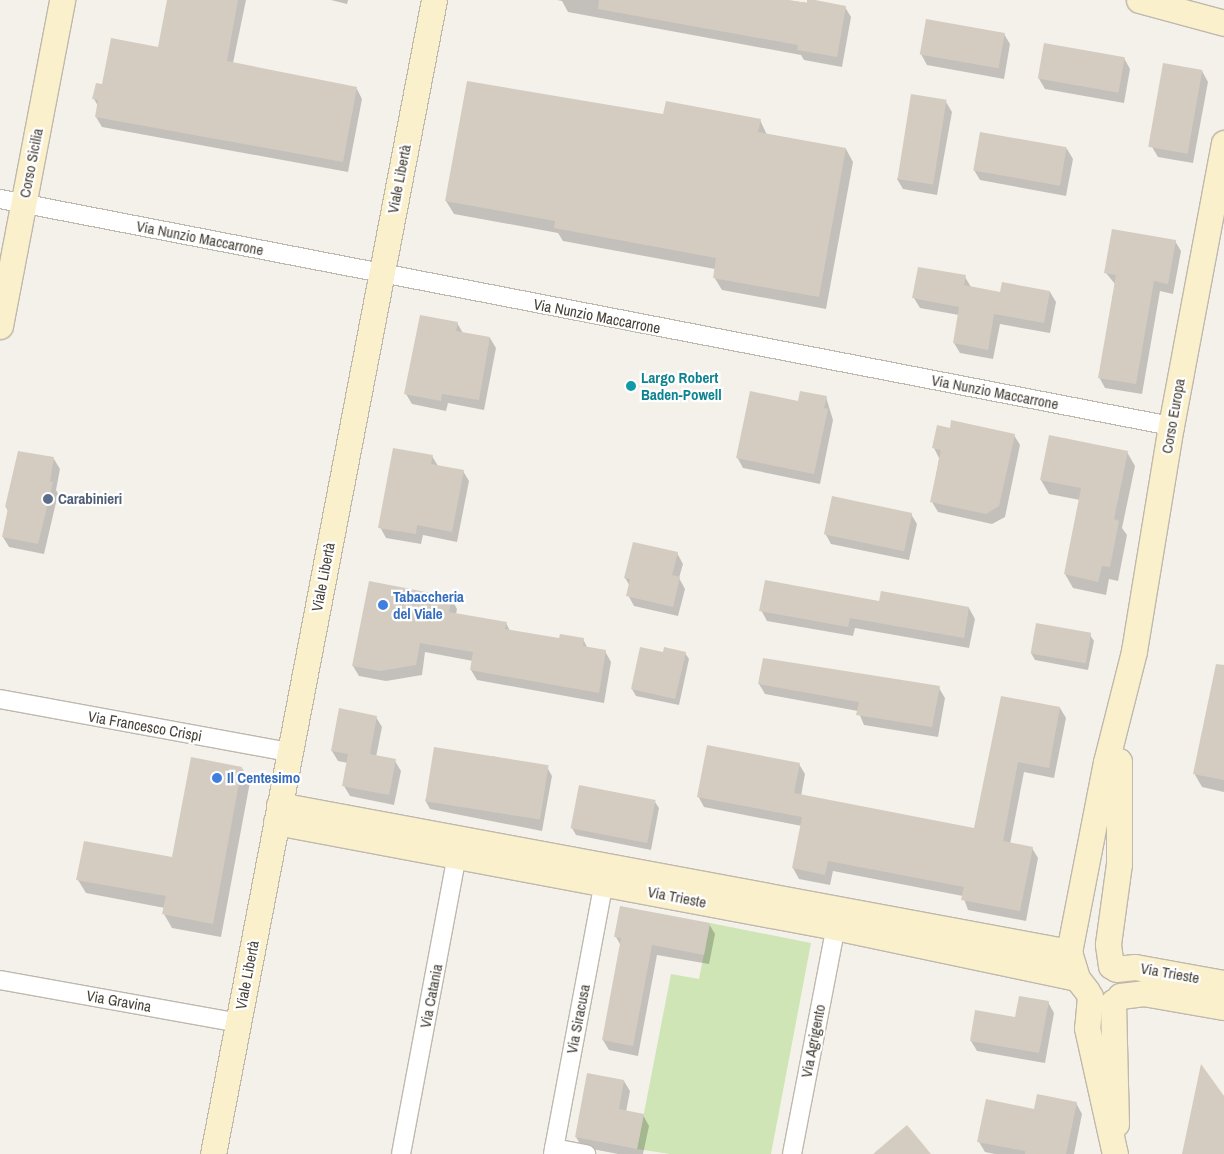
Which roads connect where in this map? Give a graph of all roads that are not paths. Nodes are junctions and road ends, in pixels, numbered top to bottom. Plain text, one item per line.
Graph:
1 (62, 0) edge
2 (434, 0) edge
3 (1139, 0) edge
4 (1224, 23) edge
5 (1224, 143) edge
6 (12, 202) edge
7 (381, 274) junction
8 (0, 326) edge
9 (1171, 426) junction
10 (1125, 689) junction
11 (0, 699) edge
12 (290, 752) junction
13 (278, 814) junction
14 (459, 847) junction
15 (605, 875) junction
16 (1078, 906) junction
17 (1113, 908) junction
18 (837, 919) junction
19 (1069, 952) junction
20 (1114, 967) junction
21 (0, 980) edge
22 (1224, 983) edge
23 (1097, 993) junction
24 (1224, 1007) edge
25 (238, 1023) junction
26 (554, 1151) edge
27 (213, 1154) edge
28 (401, 1154) edge
29 (586, 1154) edge
30 (792, 1154) edge
31 (1116, 1154) edge

1 - 6 street, Corso Sicilia
2 - 7 street, Viale Libertà
3 - 4 street
5 - 9 street, Corso Europa
6 - 7 street, Via Nunzio Maccarrone
6 - 8 street, Corso Sicilia
7 - 9 street, Via Nunzio Maccarrone
7 - 12 street, Viale Libertà
9 - 10 street, Corso Europa
10 - 16 street
10 - 17 street
11 - 12 street, Via Francesco Crispi
12 - 13 street, Viale Libertà
13 - 14 street, Via Trieste
13 - 25 street, Viale Libertà
14 - 15 street, Via Trieste
14 - 28 street, Via Catania
15 - 18 street, Via Trieste
15 - 26 street, Via Siracusa
16 - 17 street
16 - 19 street
17 - 20 street
18 - 19 street, Via Trieste
18 - 23 street, Via Trieste
18 - 30 street, Via Agrigento
19 - 23 street
20 - 22 street, Via Trieste
20 - 23 street
20 - 23 street, Via Trieste
21 - 25 street, Via Gravina
23 - 24 street, Via Trieste
23 - 31 street
25 - 27 street, Viale Libertà
26 - 29 street

